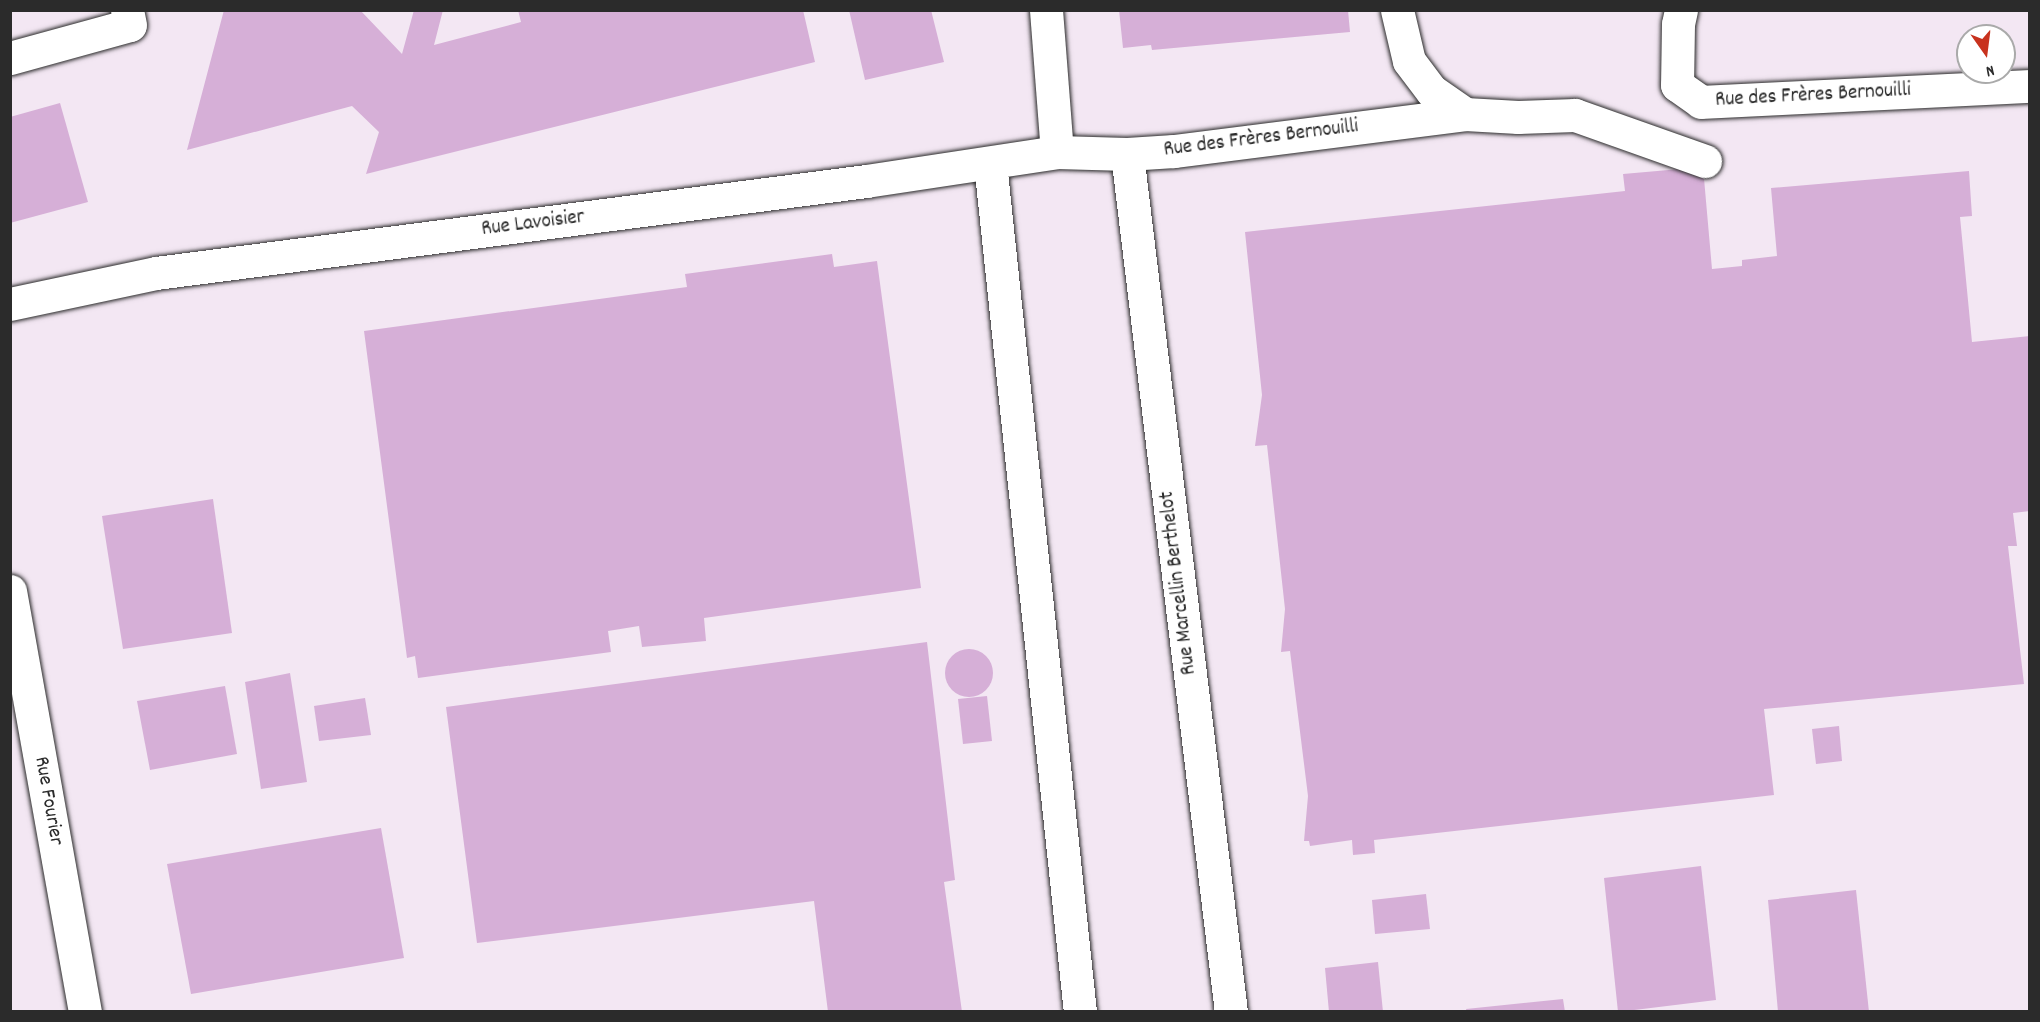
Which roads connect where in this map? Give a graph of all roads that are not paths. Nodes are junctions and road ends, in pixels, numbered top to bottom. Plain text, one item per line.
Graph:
1 (127, 10) edge
2 (1046, 10) edge
3 (1396, 10) edge
4 (1681, 10) edge
5 (10, 58) edge
6 (2030, 86) edge
7 (1465, 114) junction
8 (1057, 152) junction
9 (1127, 154) junction
10 (1705, 161) dead end
11 (990, 164) junction
12 (10, 304) edge
13 (10, 591) edge
14 (85, 1011) edge
15 (1080, 1011) edge
16 (1231, 1011) edge

1 - 5 street
2 - 8 street
3 - 7 street
4 - 6 street, Rue des Frères Bernouilli
7 - 9 street, Rue des Frères Bernouilli
7 - 10 street, Rue des Frères Bernouilli
8 - 9 street, Rue des Frères Bernouilli
8 - 11 street, Rue Lavoisier
9 - 16 street, Rue Marcellin Berthelot
11 - 12 street, Rue Lavoisier
11 - 15 street
13 - 14 street, Rue Fourier

